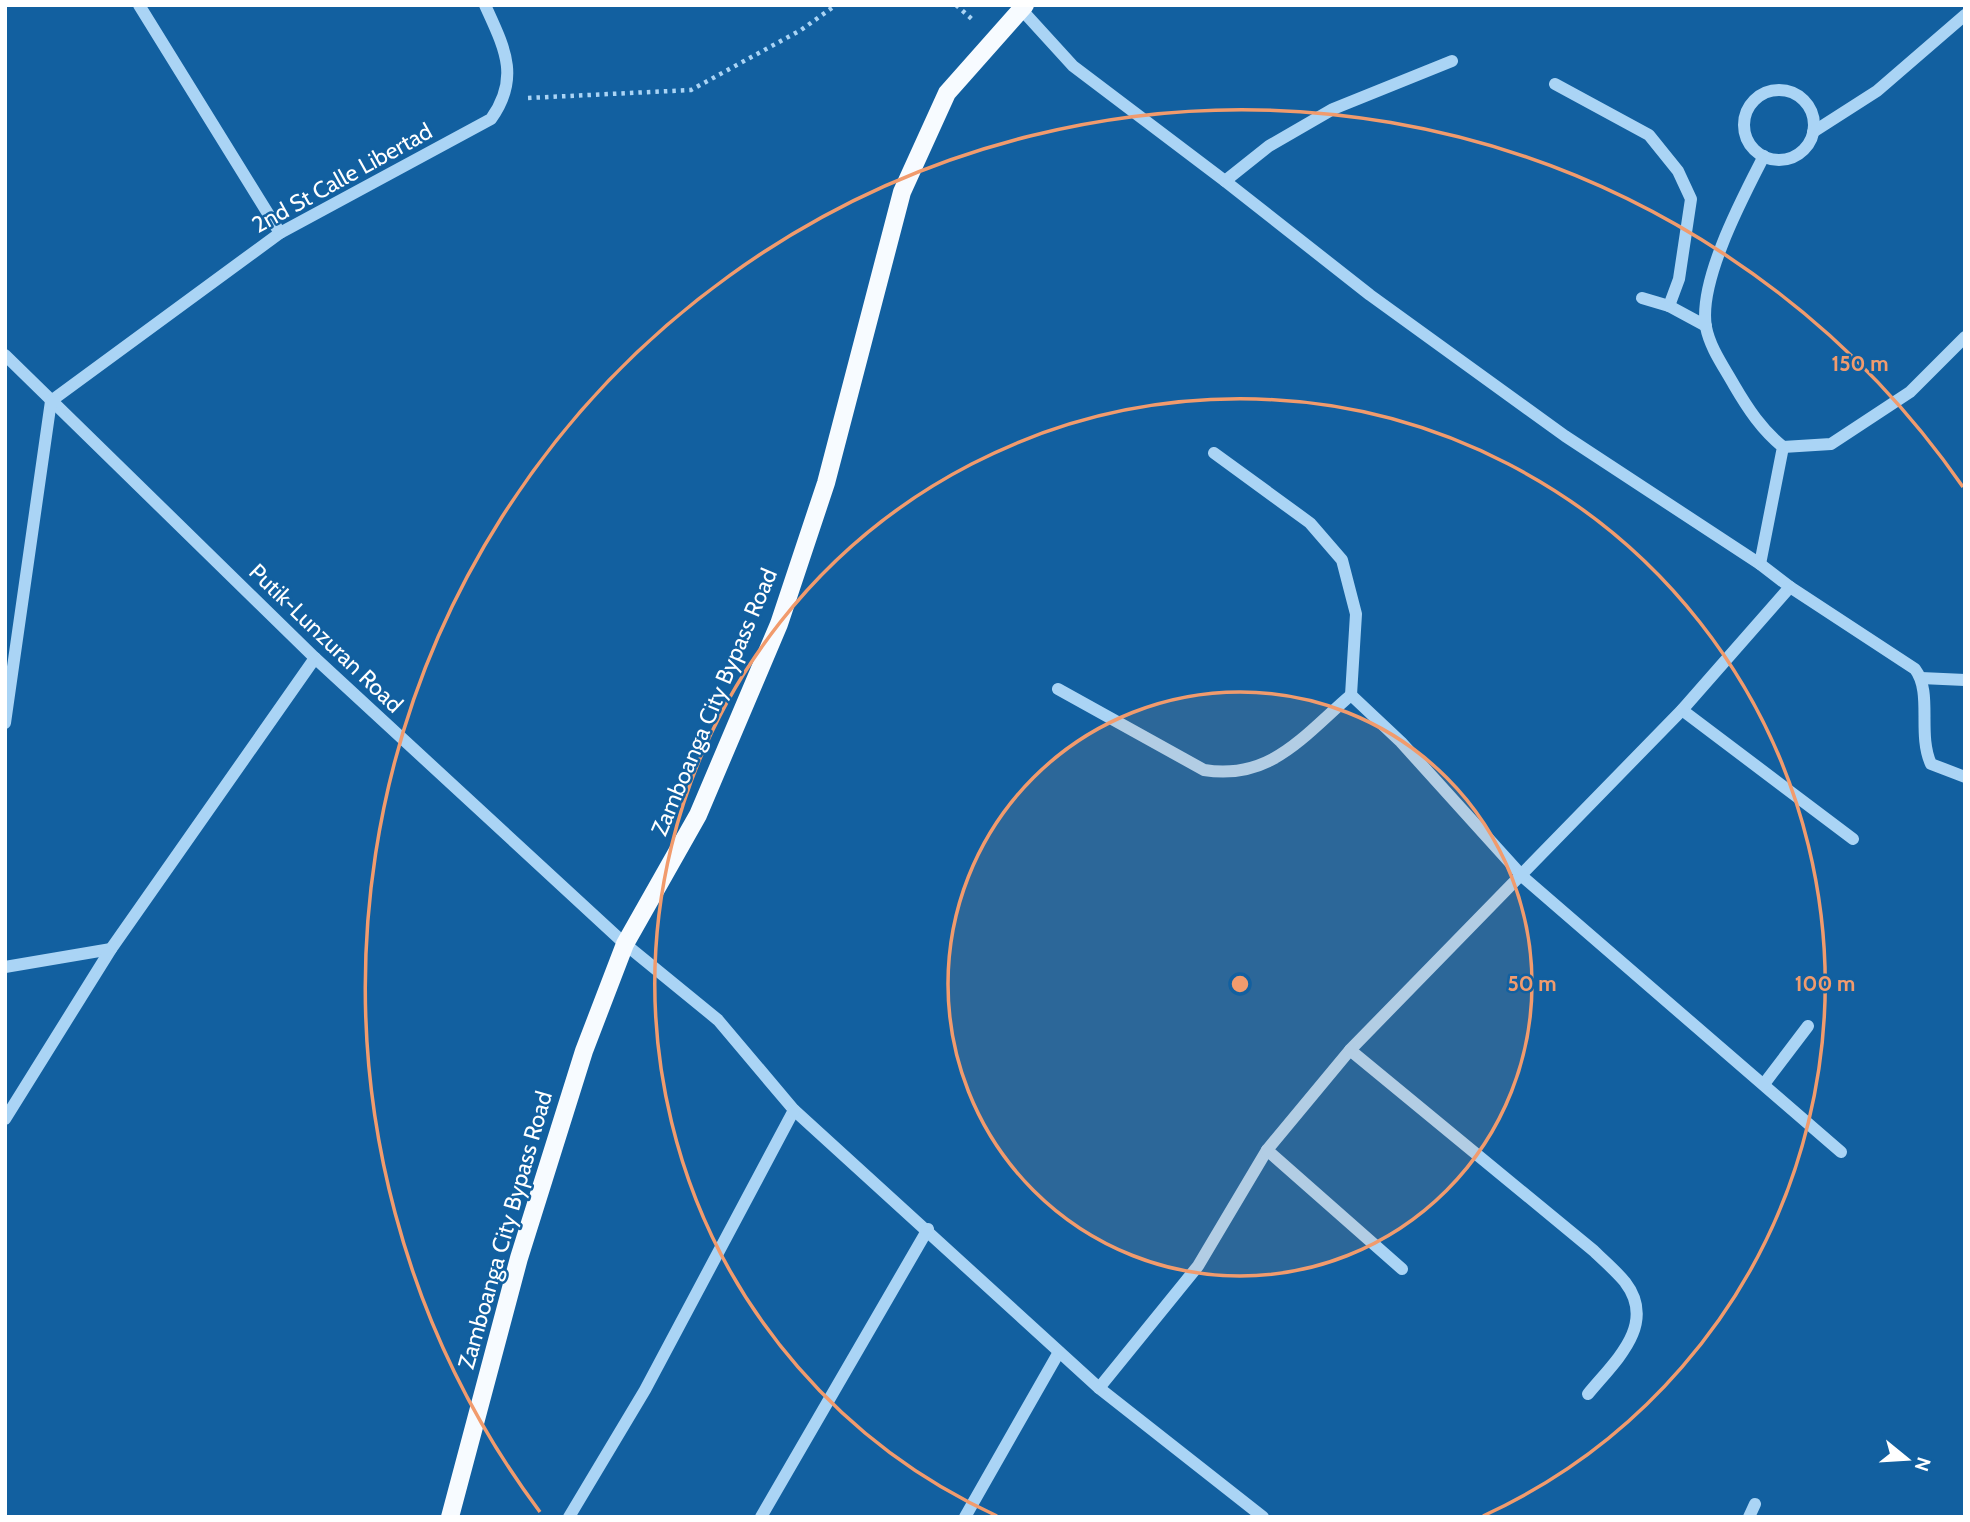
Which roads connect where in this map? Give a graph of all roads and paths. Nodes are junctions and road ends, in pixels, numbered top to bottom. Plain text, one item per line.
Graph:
1 (139, 5) edge
2 (485, 5) edge
3 (836, 5) edge
4 (1023, 7) edge
5 (1965, 15) edge
6 (1452, 61) dead end
7 (1555, 84) dead end
8 (505, 99) junction
9 (1813, 132) junction
10 (1764, 156) junction
11 (1226, 181) junction
12 (280, 233) junction
13 (1642, 298) dead end
14 (1669, 306) junction
15 (1706, 326) junction
16 (1965, 337) edge
17 (5, 355) edge
18 (51, 401) junction
19 (1783, 447) junction
20 (1214, 453) dead end
21 (1760, 564) junction
22 (1790, 587) junction
23 (315, 658) junction
24 (1921, 678) junction
25 (1965, 680) edge
26 (1058, 690) dead end
27 (1351, 695) junction
28 (1682, 710) junction
29 (5, 723) edge
30 (1965, 777) edge
31 (1853, 839) dead end
32 (1523, 877) junction
33 (625, 944) junction
34 (111, 949) junction
35 (5, 967) edge
36 (1808, 1026) dead end
37 (1350, 1050) junction
38 (1764, 1084) junction
39 (794, 1110) junction
40 (5, 1119) edge
41 (1267, 1150) junction
42 (1842, 1152) dead end
43 (928, 1229) junction
44 (1402, 1269) dead end
45 (1059, 1352) junction
46 (1099, 1388) junction
47 (1588, 1394) dead end
48 (1755, 1504) dead end
49 (450, 1517) edge
50 (569, 1517) edge
51 (761, 1517) edge
52 (965, 1517) edge
53 (1263, 1517) edge
54 (1749, 1517) edge

1 - 12 street
2 - 8 street
3 - 8 path
4 - 11 street
4 - 33 main road, Zamboanga City Bypass Road
5 - 9 street
6 - 11 street
7 - 14 street
8 - 12 street, 2nd St Calle Libertad
9 - 10 street
9 - 10 street
10 - 15 street
11 - 21 street
12 - 18 street, 2nd St Calle Libertad
13 - 14 street
14 - 15 street
15 - 19 street
16 - 19 street
17 - 18 street, Putik-Lunzuran Road
18 - 23 street, Putik-Lunzuran Road
18 - 29 street
19 - 21 street
20 - 27 street
21 - 22 street
22 - 24 street
22 - 28 street
23 - 33 street, Putik-Lunzuran Road
23 - 34 street
24 - 25 street
24 - 30 street
26 - 27 street
27 - 32 street
28 - 31 street
28 - 32 street
32 - 37 street
32 - 38 street
33 - 39 street, Putik-Lunzuran Road
33 - 49 main road, Zamboanga City Bypass Road
34 - 35 street
34 - 40 street
36 - 38 street
37 - 41 street
37 - 47 street
38 - 42 street
39 - 43 street, Putik-Lunzuran Road
39 - 50 street
41 - 44 street
41 - 46 street
43 - 45 street, Putik-Lunzuran Road
43 - 51 street
45 - 46 street, Putik-Lunzuran Road
45 - 52 street
46 - 53 street, Putik-Lunzuran Road
48 - 54 street

